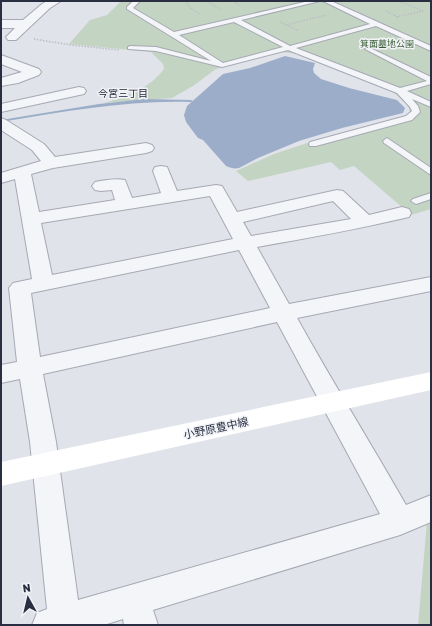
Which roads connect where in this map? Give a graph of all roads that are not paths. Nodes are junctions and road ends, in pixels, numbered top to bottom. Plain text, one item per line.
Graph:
1 (56, 1) edge
2 (137, 1) edge
3 (317, 1) edge
4 (326, 1) edge
5 (235, 20) junction
6 (375, 23) junction
7 (1, 24) edge
8 (27, 24) junction
9 (173, 34) junction
10 (6, 40) edge
11 (130, 48) road end
12 (289, 48) junction
13 (368, 49) dead end
14 (431, 49) edge
15 (1, 59) edge
16 (222, 65) junction
17 (431, 81) edge
18 (1, 82) edge
19 (79, 91) dead end
20 (400, 91) junction
21 (431, 105) edge
22 (1, 108) edge
23 (1, 123) edge
24 (387, 140) dead end
25 (313, 144) dead end
26 (146, 148) dead end
27 (51, 163) junction
28 (161, 171) dead end
29 (431, 172) edge
30 (22, 173) junction
31 (1, 178) edge
32 (102, 186) dead end
33 (431, 196) edge
34 (171, 197) junction
35 (416, 201) dead end
36 (125, 204) junction
37 (402, 213) dead end
38 (32, 219) junction
39 (232, 219) junction
40 (365, 222) junction
41 (244, 243) junction
42 (43, 283) junction
43 (431, 284) edge
44 (283, 313) junction
45 (30, 368) junction
46 (1, 374) edge
47 (431, 381) edge
48 (332, 403) junction
49 (46, 464) junction
50 (1, 474) edge
51 (431, 508) edge
52 (400, 522) junction
53 (138, 612) edge
54 (59, 624) edge

1 - 8 street
2 - 9 lane
3 - 5 lane
4 - 6 lane
5 - 9 lane
5 - 12 lane
6 - 12 lane
6 - 14 lane
7 - 8 street
8 - 10 street
9 - 16 lane
11 - 16 lane
12 - 16 lane
12 - 20 lane
13 - 17 lane
15 - 18 street
17 - 20 lane
19 - 22 street
20 - 21 lane
20 - 25 lane
23 - 27 street
24 - 29 lane
26 - 27 street
27 - 30 street
28 - 34 street
30 - 31 street
30 - 38 street
32 - 36 street
33 - 35 lane
34 - 36 street
34 - 39 street
36 - 38 street
37 - 40 street
38 - 42 street
39 - 40 street
39 - 41 street
40 - 41 street
41 - 42 street
41 - 44 street
42 - 45 street
43 - 44 street
44 - 45 street
44 - 48 street
45 - 46 street
45 - 49 street
47 - 48 street, 小野原豊中線
48 - 49 street, 小野原豊中線
48 - 52 street
49 - 50 street, 小野原豊中線
49 - 54 street
51 - 52 street
52 - 53 street
53 - 54 street

